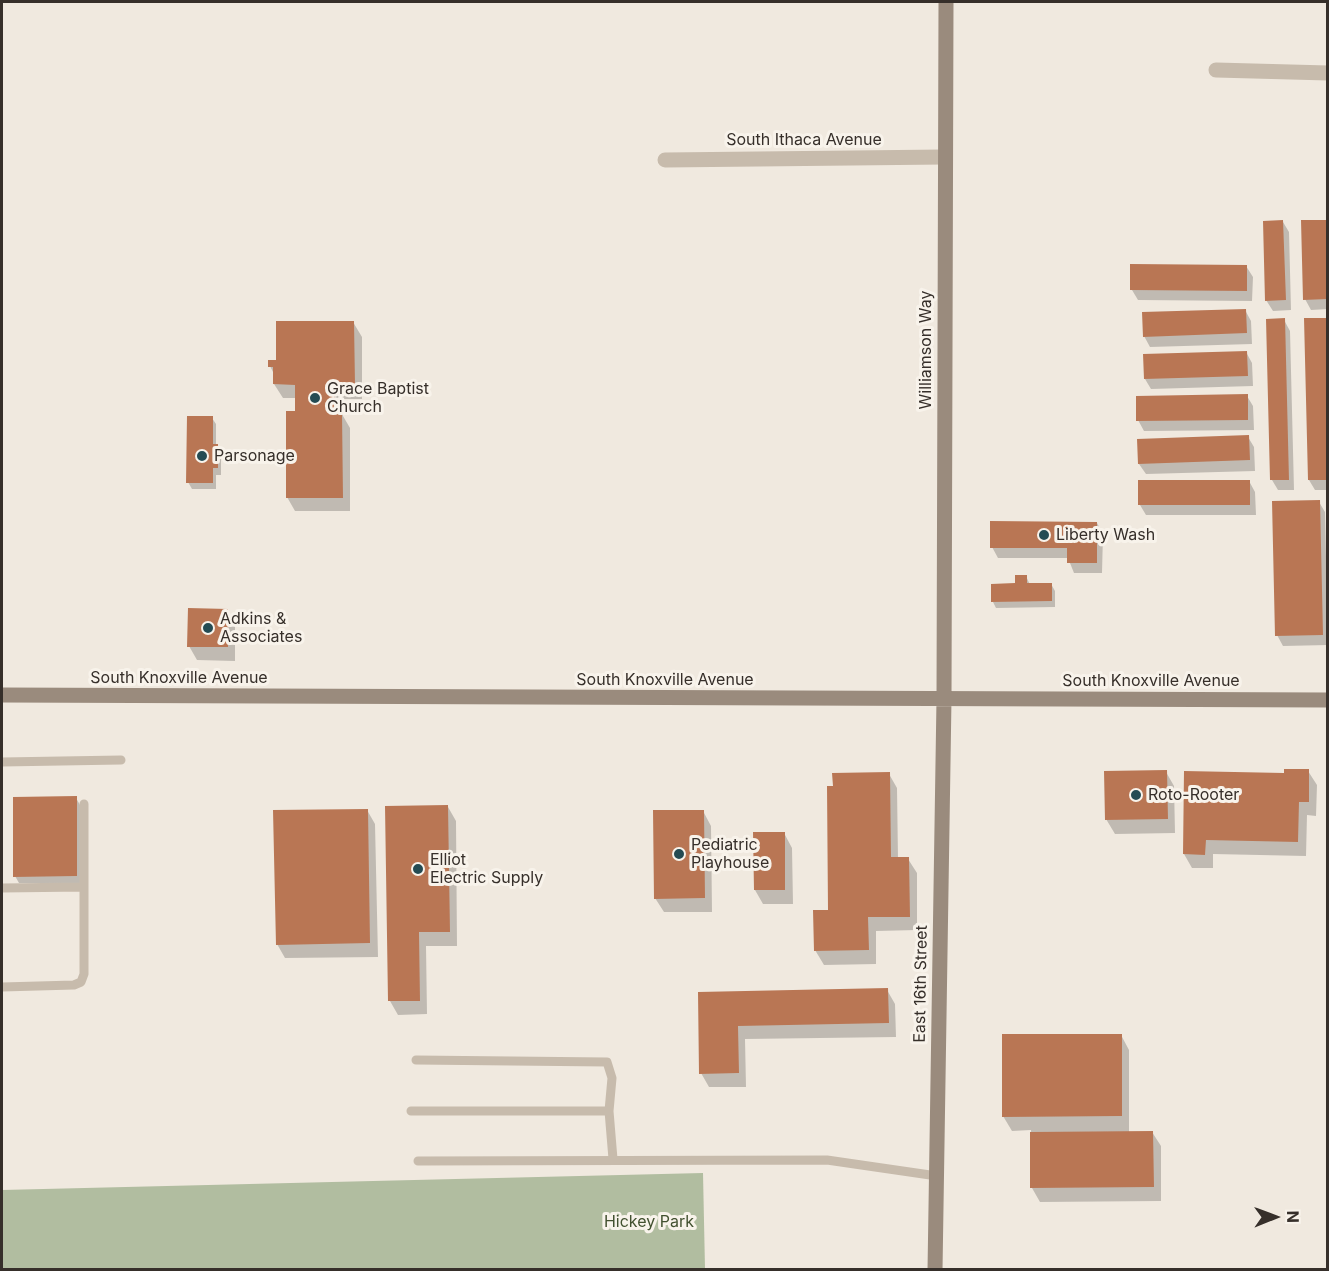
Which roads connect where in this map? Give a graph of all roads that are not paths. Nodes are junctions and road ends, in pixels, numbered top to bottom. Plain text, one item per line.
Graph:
1 (946, 2) edge
2 (1216, 70) dead end
3 (1328, 73) edge
4 (944, 157) junction
5 (665, 160) dead end
6 (2, 695) edge
7 (944, 699) junction
8 (1328, 700) edge
9 (121, 760) dead end
10 (2, 762) edge
11 (84, 804) dead end
12 (84, 887) junction
13 (2, 888) edge
14 (2, 987) edge
15 (416, 1060) dead end
16 (411, 1111) dead end
17 (609, 1111) junction
18 (613, 1159) junction
19 (418, 1161) dead end
20 (937, 1176) junction
21 (935, 1269) edge

1 - 4 main road, Williamson Way
2 - 3 street
4 - 5 street, South Ithaca Avenue
4 - 7 main road, Williamson Way
6 - 7 main road, South Knoxville Avenue
7 - 8 main road, South Knoxville Avenue
7 - 20 main road, East 16th Street
9 - 10 lane
11 - 12 lane
12 - 13 lane
12 - 14 lane
15 - 17 lane
16 - 17 lane
17 - 18 lane
18 - 19 lane
18 - 20 lane
20 - 21 main road, East 16th Street

